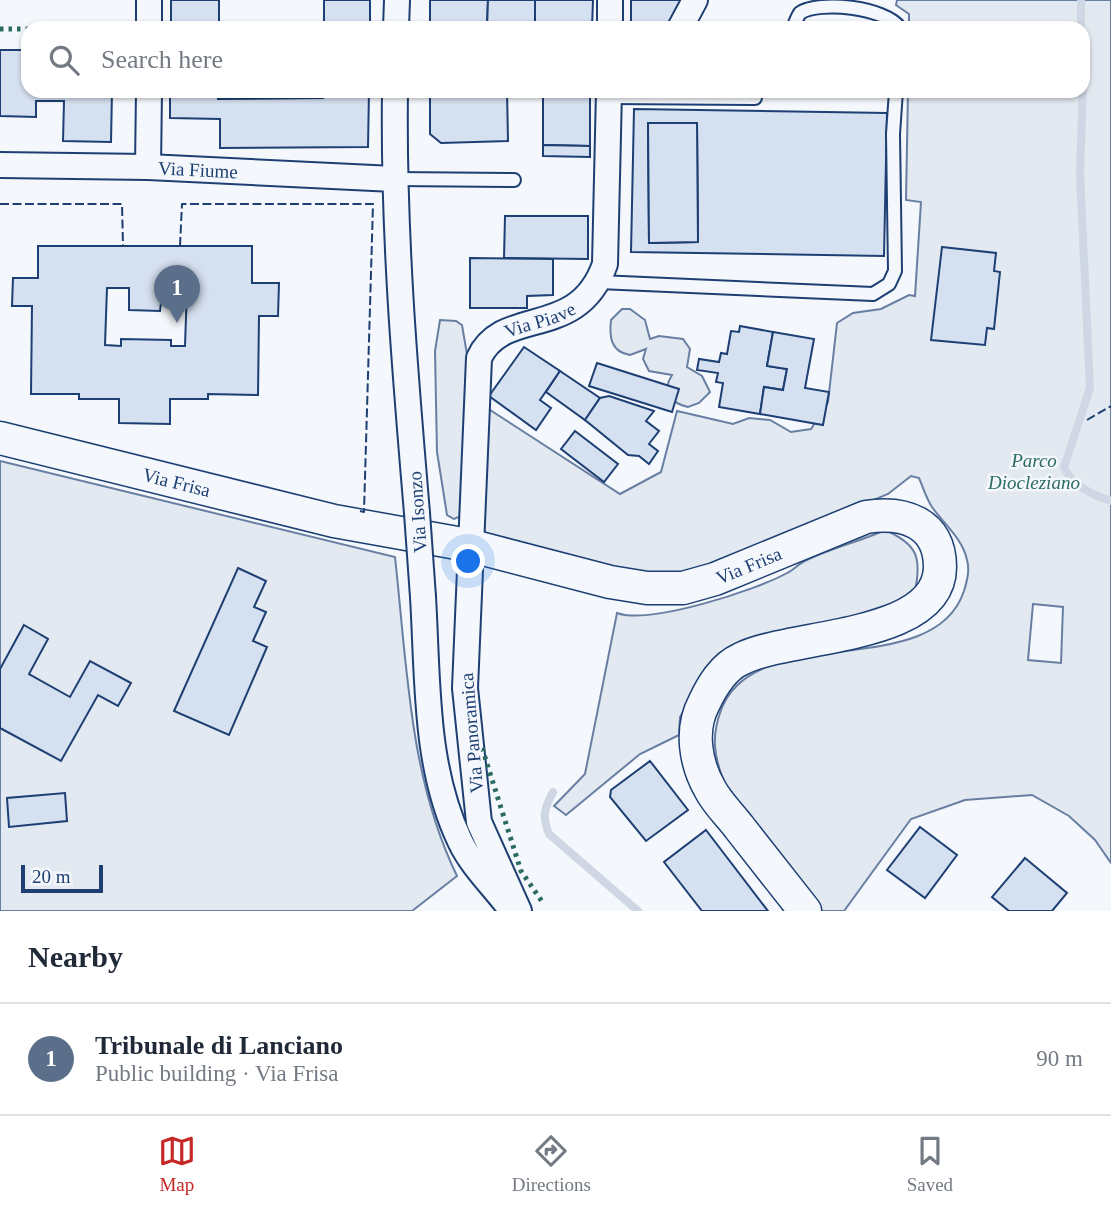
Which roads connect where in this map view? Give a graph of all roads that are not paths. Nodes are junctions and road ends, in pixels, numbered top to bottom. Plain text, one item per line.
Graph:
1 (149, 0) edge
2 (397, 0) edge
3 (610, 0) edge
4 (695, 0) edge
5 (149, 21) edge
6 (396, 21) edge
7 (610, 21) edge
8 (684, 21) edge
9 (796, 21) edge
10 (895, 21) edge
11 (149, 98) edge
12 (395, 98) edge
13 (609, 98) edge
14 (896, 98) edge
15 (0, 165) edge
16 (148, 167) junction
17 (394, 179) junction
18 (514, 180) dead end
19 (599, 282) junction
20 (0, 438) edge
21 (468, 545) junction
22 (511, 911) edge
23 (519, 911) edge
24 (805, 911) edge

1 - 5 street
2 - 6 street
3 - 7 street
4 - 8 street
9 - 10 lane
11 - 16 street
12 - 17 street, Via Isonzo
13 - 19 street
14 - 19 lane
15 - 16 street, Via Fiume
16 - 17 street, Via Fiume
17 - 18 lane
17 - 22 street, Via Isonzo, bridge
19 - 21 street, Via Piave
20 - 21 street, Via Frisa
21 - 23 street, Via Panoramica
21 - 24 street, Via Frisa

